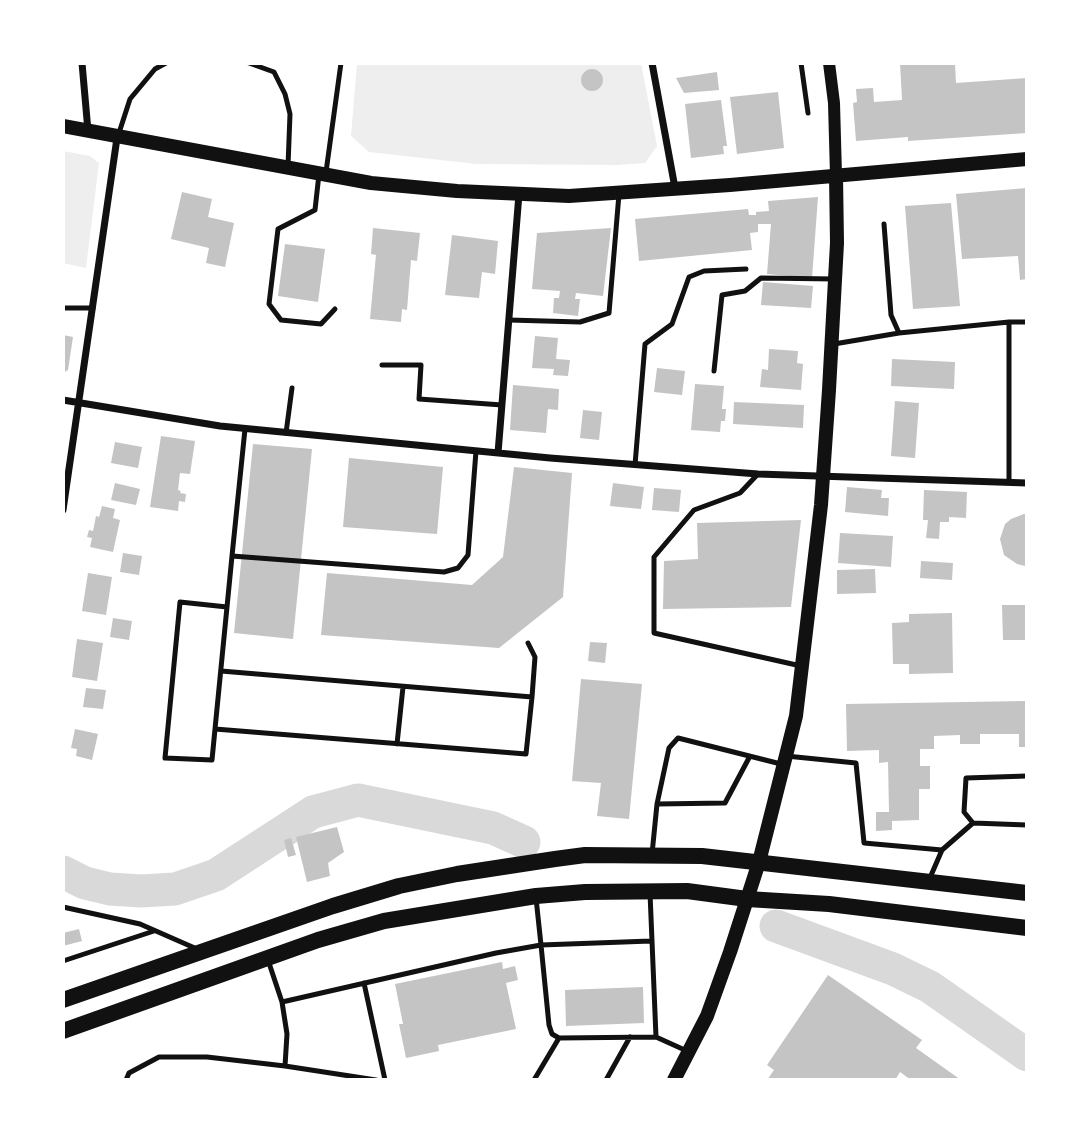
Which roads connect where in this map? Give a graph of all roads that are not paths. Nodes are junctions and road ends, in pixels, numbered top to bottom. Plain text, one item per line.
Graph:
1 (82, 63) edge
2 (166, 63) edge
3 (249, 63) edge
4 (341, 63) edge
5 (652, 63) edge
6 (801, 63) edge
7 (829, 63) edge
8 (808, 113) dead end
9 (63, 127) edge
10 (88, 131) junction
11 (117, 138) junction
12 (1027, 159) edge
13 (288, 170) junction
14 (322, 175) junction
15 (836, 175) junction
16 (675, 188) junction
17 (620, 192) junction
18 (519, 194) junction
19 (884, 224) dead end
20 (746, 269) dead end
21 (835, 279) junction
22 (63, 309) edge
23 (93, 309) junction
24 (335, 309) dead end
25 (509, 320) junction
26 (1009, 322) junction
27 (1027, 322) edge
28 (900, 333) junction
29 (831, 345) junction
30 (382, 365) dead end
31 (714, 371) dead end
32 (292, 388) dead end
33 (63, 400) edge
34 (79, 402) junction
35 (502, 405) junction
36 (245, 429) junction
37 (286, 433) junction
38 (476, 451) junction
39 (498, 453) junction
40 (635, 465) junction
41 (758, 474) junction
42 (823, 475) junction
43 (1009, 482) junction
44 (1027, 483) edge
45 (63, 510) edge
46 (232, 556) junction
47 (227, 607) junction
48 (528, 643) dead end
49 (803, 666) junction
50 (221, 671) junction
51 (403, 687) junction
52 (532, 697) junction
53 (215, 729) junction
54 (397, 744) junction
55 (750, 756) junction
56 (785, 761) junction
57 (1027, 776) edge
58 (657, 804) junction
59 (973, 823) junction
60 (1027, 825) edge
61 (942, 850) junction
62 (652, 854) junction
63 (759, 862) junction
64 (929, 881) junction
65 (649, 890) junction
66 (1027, 893) edge
67 (536, 895) junction
68 (747, 900) junction
69 (63, 907) edge
70 (1027, 928) edge
71 (154, 931) junction
72 (651, 942) junction
73 (541, 946) junction
74 (203, 951) junction
75 (267, 957) junction
76 (63, 961) edge
77 (364, 983) junction
78 (63, 1000) edge
79 (282, 1002) junction
80 (63, 1031) edge
81 (629, 1037) junction
82 (656, 1037) junction
83 (559, 1038) junction
84 (690, 1052) junction
85 (285, 1066) junction
86 (127, 1080) edge
87 (376, 1080) edge
88 (386, 1080) edge
89 (534, 1080) edge
90 (606, 1080) edge
91 (674, 1080) edge

1 - 10 street
2 - 11 lane
3 - 13 lane
4 - 14 lane
5 - 16 street
6 - 8 lane
7 - 15 street
9 - 10 main road
10 - 11 main road
11 - 13 main road
11 - 23 street
12 - 15 main road
13 - 14 main road
14 - 18 main road
14 - 24 lane
15 - 16 main road
15 - 21 main road
16 - 17 main road
17 - 18 main road
17 - 25 lane
18 - 25 street
19 - 28 lane
20 - 40 lane
21 - 29 main road
21 - 31 lane
22 - 23 lane
23 - 34 street
25 - 35 street
26 - 27 lane
26 - 28 lane
26 - 43 lane
28 - 29 lane
29 - 42 main road
30 - 35 lane
32 - 37 lane
33 - 34 street
34 - 36 street
34 - 45 street
35 - 39 street
36 - 37 street
36 - 46 lane
37 - 38 street
38 - 39 street
38 - 46 lane
39 - 40 street
40 - 41 street
41 - 42 street
41 - 49 lane
42 - 43 street
42 - 49 main road
43 - 44 street
46 - 47 lane
47 - 50 lane
47 - 53 lane
48 - 52 lane
49 - 56 main road
50 - 51 lane
50 - 53 lane
51 - 52 lane
51 - 54 lane
52 - 54 lane
53 - 54 lane
55 - 56 lane
55 - 58 lane
55 - 58 lane
56 - 61 lane
56 - 63 main road
57 - 59 lane
58 - 62 lane
59 - 60 lane
59 - 61 lane
61 - 64 lane
62 - 63 main road
62 - 74 main road
63 - 64 main road
63 - 68 main road
64 - 66 main road
65 - 67 main road
65 - 68 main road
65 - 72 lane
67 - 73 lane
67 - 75 main road
68 - 70 main road
68 - 84 main road
69 - 71 lane
71 - 74 lane
71 - 76 lane
72 - 73 lane
72 - 82 lane
73 - 77 lane
73 - 83 lane
74 - 78 main road
75 - 79 lane
75 - 80 main road
77 - 79 lane
77 - 88 lane
79 - 85 lane
81 - 82 lane
81 - 83 lane
81 - 90 lane
82 - 84 lane
83 - 89 lane
84 - 91 main road
85 - 86 lane
85 - 87 lane

